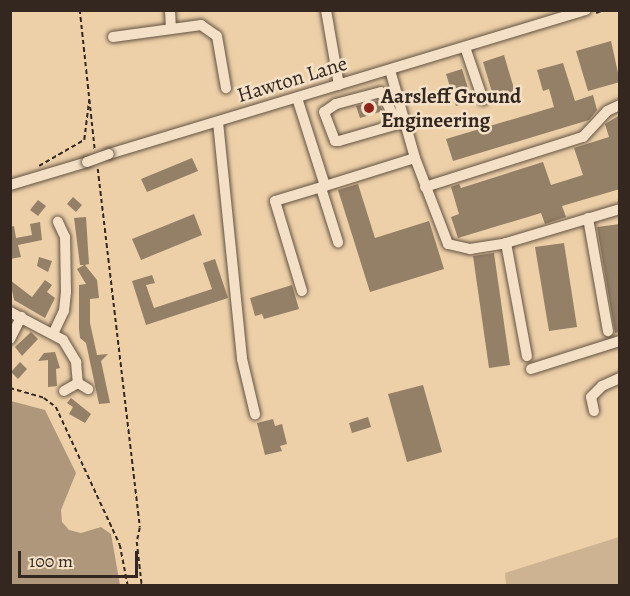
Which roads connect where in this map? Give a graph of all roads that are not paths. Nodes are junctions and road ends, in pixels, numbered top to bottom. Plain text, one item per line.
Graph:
1 (170, 10) edge
2 (326, 10) edge
3 (586, 10) edge
4 (171, 29) junction
5 (113, 37) dead end
6 (465, 47) junction
7 (390, 70) junction
8 (339, 85) junction
9 (226, 88) dead end
10 (297, 98) junction
11 (483, 100) dead end
12 (620, 105) edge
13 (218, 122) junction
14 (402, 123) junction
15 (415, 158) junction
16 (10, 185) edge
17 (323, 187) junction
18 (425, 187) junction
19 (620, 209) edge
20 (588, 218) junction
21 (58, 222) dead end
22 (338, 242) dead end
23 (506, 243) junction
24 (302, 291) dead end
25 (10, 312) edge
26 (21, 317) junction
27 (608, 331) dead end
28 (54, 332) junction
29 (10, 339) edge
30 (620, 341) edge
31 (527, 356) dead end
32 (531, 369) dead end
33 (620, 378) edge
34 (78, 383) junction
35 (88, 389) dead end
36 (64, 391) dead end
37 (594, 411) dead end
38 (255, 414) dead end

1 - 4 street
2 - 8 street
3 - 6 street, Hawton Lane
4 - 5 street
4 - 9 street
6 - 7 street, Hawton Lane
6 - 11 street
7 - 8 street, Hawton Lane
7 - 14 street
8 - 10 street, Hawton Lane
10 - 13 street, Hawton Lane
10 - 17 street
12 - 18 street
13 - 16 street, Hawton Lane, bridge
13 - 38 street
14 - 14 street
14 - 15 street
15 - 17 street
15 - 18 street
17 - 22 street
17 - 24 street
18 - 23 street
19 - 20 street
20 - 23 street
20 - 27 street
21 - 28 street
23 - 31 street
25 - 26 street
26 - 28 street
26 - 29 street
28 - 34 street
30 - 32 street
33 - 37 street
34 - 35 street
34 - 36 street

